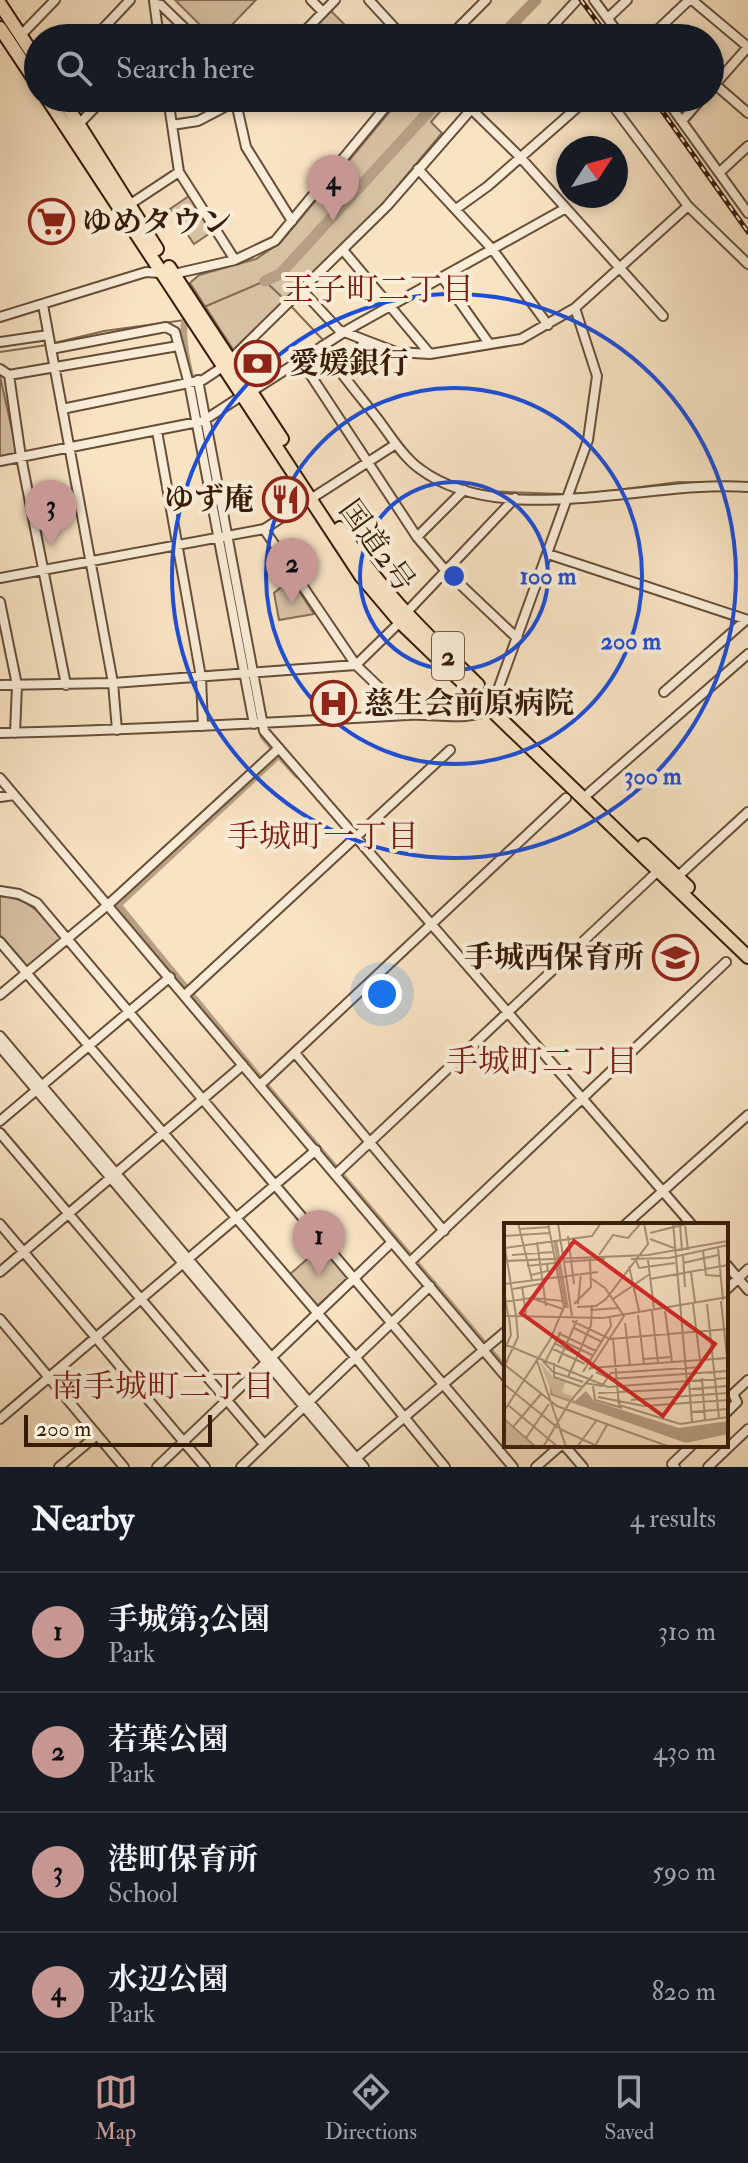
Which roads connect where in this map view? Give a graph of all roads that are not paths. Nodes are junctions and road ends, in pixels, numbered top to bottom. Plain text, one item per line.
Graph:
1 (55, 0) edge
2 (130, 0) edge
3 (311, 0) edge
4 (335, 0) edge
5 (369, 0) edge
6 (486, 0) edge
7 (577, 0) edge
8 (594, 0) edge
9 (627, 0) edge
10 (690, 0) edge
11 (159, 2) edge
12 (0, 4) edge
13 (323, 12) junction
14 (608, 18) junction
15 (32, 24) edge
16 (107, 24) edge
17 (159, 24) edge
18 (181, 24) edge
19 (311, 24) edge
20 (391, 24) edge
21 (462, 24) edge
22 (557, 24) edge
23 (612, 24) edge
24 (667, 24) edge
25 (720, 24) edge
26 (0, 28) edge
27 (724, 28) edge
28 (24, 32) edge
29 (21, 35) junction
30 (24, 40) edge
31 (748, 47) edge
32 (24, 64) edge
33 (724, 72) edge
34 (724, 94) edge
35 (57, 112) edge
36 (71, 112) edge
37 (91, 112) edge
38 (170, 112) edge
39 (215, 112) edge
40 (240, 112) edge
41 (382, 112) edge
42 (467, 112) edge
43 (473, 112) edge
44 (572, 112) edge
45 (618, 112) edge
46 (675, 112) edge
47 (690, 112) edge
48 (748, 113) edge
49 (682, 121) junction
50 (79, 124) junction
51 (172, 125) junction
52 (748, 146) edge
53 (520, 157) junction
54 (418, 169) junction
55 (179, 172) junction
56 (720, 172) junction
57 (556, 197) edge
58 (129, 205) junction
59 (688, 206) junction
60 (566, 208) joint
61 (456, 209) junction
62 (748, 213) edge
63 (292, 221) junction
64 (343, 250) junction
65 (493, 250) junction
66 (235, 260) junction
67 (748, 264) edge
68 (620, 271) junction
69 (168, 273) junction
70 (442, 277) junction
71 (301, 289) junction
72 (43, 305) junction
73 (393, 305) junction
74 (575, 308) junction
75 (663, 316) dead end
76 (0, 317) edge
77 (548, 325) junction
78 (343, 332) junction
79 (0, 342) edge
80 (50, 342) junction
81 (365, 342) junction
82 (488, 342) junction
83 (178, 346) junction
84 (322, 346) junction
85 (430, 354) junction
86 (300, 359) junction
87 (227, 363) junction
88 (54, 366) junction
89 (0, 369) edge
90 (338, 371) junction
91 (9, 375) junction
92 (194, 381) junction
93 (247, 394) junction
94 (62, 409) junction
95 (200, 422) junction
96 (157, 431) junction
97 (396, 444) junction
98 (69, 448) junction
99 (21, 457) junction
100 (0, 461) edge
101 (367, 463) junction
102 (748, 487) edge
103 (464, 490) junction
104 (315, 496) junction
105 (515, 498) junction
106 (569, 498) junction
107 (264, 529) junction
108 (221, 536) junction
109 (417, 537) junction
110 (176, 545) junction
111 (548, 554) junction
112 (91, 561) junction
113 (43, 570) junction
114 (445, 570) junction
115 (0, 578) edge
116 (0, 602) edge
117 (403, 618) junction
118 (747, 620) edge
119 (518, 639) junction
120 (748, 654) edge
121 (356, 665) junction
122 (247, 673) junction
123 (201, 677) junction
124 (113, 683) junction
125 (0, 685) edge
126 (17, 685) junction
127 (66, 685) junction
128 (664, 692) dead end
129 (492, 705) junction
130 (408, 715) junction
131 (257, 724) junction
132 (203, 726) junction
133 (117, 730) junction
134 (0, 733) edge
135 (15, 733) junction
136 (279, 748) junction
137 (450, 750) dead end
138 (0, 778) edge
139 (589, 793) junction
140 (14, 795) junction
141 (0, 797) edge
142 (566, 798) dead end
143 (748, 812) edge
144 (357, 836) junction
145 (659, 870) junction
146 (674, 880) junction
147 (0, 891) edge
148 (109, 904) junction
149 (432, 922) junction
150 (67, 939) junction
151 (0, 942) edge
152 (748, 945) edge
153 (748, 957) edge
154 (726, 962) dead end
155 (27, 973) junction
156 (170, 977) junction
157 (0, 995) edge
158 (185, 995) junction
159 (130, 1011) junction
160 (508, 1011) junction
161 (0, 1036) edge
162 (90, 1046) junction
163 (0, 1047) edge
164 (295, 1053) junction
165 (243, 1065) junction
166 (260, 1085) junction
167 (39, 1089) junction
168 (204, 1098) junction
169 (584, 1099) junction
170 (748, 1115) edge
171 (0, 1121) edge
172 (163, 1132) junction
173 (0, 1133) edge
174 (371, 1143) junction
175 (316, 1150) junction
176 (336, 1174) junction
177 (113, 1175) junction
178 (276, 1185) junction
179 (663, 1191) junction
180 (68, 1213) junction
181 (236, 1220) junction
182 (627, 1223) edge
183 (690, 1223) edge
184 (0, 1224) edge
185 (444, 1231) junction
186 (392, 1242) junction
187 (23, 1252) junction
188 (186, 1262) junction
189 (410, 1262) junction
190 (728, 1266) edge
191 (748, 1269) edge
192 (0, 1272) edge
193 (355, 1278) junction
194 (738, 1278) junction
195 (430, 1286) junction
196 (728, 1288) edge
197 (748, 1290) edge
198 (142, 1299) junction
199 (316, 1315) junction
200 (0, 1319) edge
201 (392, 1323) junction
202 (504, 1333) edge
203 (97, 1339) junction
204 (484, 1351) junction
205 (356, 1358) junction
206 (269, 1360) junction
207 (504, 1375) edge
208 (50, 1378) junction
209 (748, 1380) edge
210 (444, 1384) junction
211 (227, 1401) junction
212 (306, 1405) junction
213 (728, 1411) edge
214 (404, 1417) junction
215 (0, 1419) edge
216 (748, 1429) edge
217 (97, 1435) junction
218 (184, 1441) junction
219 (264, 1444) junction
220 (560, 1447) edge
221 (564, 1447) edge
222 (690, 1447) edge
223 (354, 1462) edge
224 (59, 1467) edge
225 (124, 1467) edge
226 (157, 1467) edge
227 (205, 1467) edge
228 (241, 1467) edge
229 (364, 1467) edge
230 (445, 1467) edge
231 (513, 1467) edge
232 (536, 1467) edge
233 (583, 1467) edge
234 (675, 1467) edge
235 (708, 1467) edge

1 - 15 street
2 - 16 street
3 - 13 street
4 - 13 street
5 - 20 street
6 - 21 street
7 - 22 street
8 - 14 street
9 - 14 street
10 - 24 street
10 - 25 street
11 - 17 street
11 - 18 street
12 - 29 highway
13 - 19 street
14 - 23 street
26 - 32 highway
27 - 31 street
28 - 29 street
29 - 30 highway
31 - 33 street
34 - 48 street
35 - 69 highway, 国道2号 / 2
36 - 50 highway, 国道2号 / 2
37 - 50 street
38 - 51 street
39 - 51 street
40 - 63 street
41 - 63 street
42 - 54 street
43 - 53 street
44 - 53 street
45 - 59 street
46 - 49 street
47 - 49 street
49 - 56 street
50 - 58 highway, 国道2号 / 2
51 - 55 street
52 - 56 street
53 - 57 street
53 - 61 street
54 - 61 street
54 - 64 street
55 - 58 street
55 - 66 street
56 - 62 street
58 - 69 highway, 国道2号 / 2
59 - 67 street
59 - 68 street
60 - 65 street
60 - 68 street
61 - 65 street
63 - 66 street
64 - 71 street
64 - 73 street
65 - 70 street
65 - 77 street
66 - 69 street
68 - 74 street
68 - 75 street
69 - 72 street
69 - 87 highway, 国道2号 / 2
70 - 73 street
70 - 82 street
71 - 78 street
71 - 87 street
72 - 76 street
72 - 80 street
73 - 78 street
73 - 85 street
74 - 77 street
74 - 106 street
77 - 82 street
78 - 81 street
78 - 84 street
79 - 80 street
80 - 83 street
80 - 88 street
81 - 85 street
81 - 90 street
82 - 85 street
83 - 88 street
83 - 92 street
84 - 86 street
84 - 90 street
86 - 93 street
86 - 101 street
87 - 92 street
87 - 93 highway, 国道2号 / 2
88 - 91 street
88 - 94 street
89 - 91 street
90 - 97 street
91 - 99 street
92 - 94 street
92 - 95 street
93 - 95 street
93 - 104 highway, 国道2号 / 2
94 - 98 street
95 - 96 street
95 - 108 street
96 - 98 street
96 - 110 street
97 - 101 street
97 - 103 street
98 - 99 street
98 - 112 street
99 - 100 street
99 - 113 street
101 - 104 street
101 - 109 street
102 - 106 street
103 - 105 street
103 - 109 street
104 - 107 street
104 - 117 highway, 国道2号 / 2
105 - 106 street
105 - 114 street
106 - 111 street
107 - 108 street
107 - 121 street
108 - 110 street
108 - 122 street
109 - 114 street
110 - 112 street
110 - 123 street
111 - 118 street
111 - 119 street
112 - 113 street
112 - 124 street
113 - 115 street
113 - 127 street
114 - 117 street
114 - 119 street
116 - 126 street
117 - 121 street
117 - 129 highway, 国道2号 / 2
118 - 128 street
119 - 129 street
120 - 139 street
121 - 122 street
121 - 130 street
122 - 123 street
122 - 131 street
123 - 124 street
123 - 132 street
124 - 127 street
124 - 133 street
125 - 126 street
126 - 127 street
126 - 135 street
129 - 130 street
129 - 139 highway, 国道2号 / 2
129 - 145 highway, 国道2号 / 2
130 - 131 street
131 - 132 street
131 - 136 street
132 - 133 street
133 - 135 street
134 - 135 street
136 - 144 street
136 - 148 street
137 - 144 street
138 - 140 street
139 - 146 highway, 国道2号 / 2
140 - 141 street
140 - 148 street
142 - 149 street
143 - 146 street
144 - 149 street
144 - 158 street
145 - 146 highway, 国道2号 / 2
145 - 160 street
146 - 152 highway, 国道2号 / 2
146 - 153 highway, 国道2号 / 2
147 - 150 street
148 - 150 street
148 - 156 street
149 - 160 street
149 - 164 street
150 - 155 street
150 - 159 street
151 - 155 street
154 - 169 street
155 - 157 street
155 - 162 street
156 - 158 street
156 - 159 street
158 - 165 street
159 - 162 street
159 - 168 street
160 - 169 street
160 - 174 street
161 - 167 street
162 - 167 street
162 - 172 street
163 - 167 street
164 - 166 street
164 - 174 street
165 - 166 street
165 - 168 street
166 - 175 street
167 - 171 street
167 - 177 street
168 - 172 street
168 - 178 street
169 - 179 street
169 - 185 street
170 - 179 street
172 - 177 street
172 - 181 street
173 - 180 street
174 - 176 street
174 - 185 street
175 - 176 street
175 - 178 street
176 - 186 street
177 - 180 street
177 - 188 street
178 - 181 street
178 - 193 street
179 - 182 street
179 - 183 street
180 - 187 street
180 - 198 street
181 - 188 street
181 - 199 street
184 - 187 street
185 - 189 street
186 - 189 street
186 - 193 street
187 - 192 street
187 - 203 street
188 - 198 street
188 - 206 street
189 - 195 street
190 - 194 street
191 - 194 street
193 - 199 street
193 - 201 street
194 - 196 street
194 - 197 street
195 - 201 street
195 - 204 street
198 - 203 street
198 - 211 street
199 - 205 street
199 - 206 street
200 - 208 street
201 - 205 street
201 - 210 street
202 - 204 street
203 - 208 street
203 - 218 street
204 - 207 street
204 - 210 street
205 - 212 street
205 - 214 street
206 - 211 street
206 - 212 street
208 - 215 street
208 - 217 street
209 - 213 street
210 - 214 street
210 - 231 street
211 - 218 street
211 - 219 street
212 - 219 street
212 - 223 street
214 - 223 street
214 - 230 street
216 - 235 street
217 - 224 street
217 - 225 street
218 - 226 street
218 - 227 street
219 - 228 street
220 - 232 street
221 - 233 street
222 - 234 street
223 - 229 street

